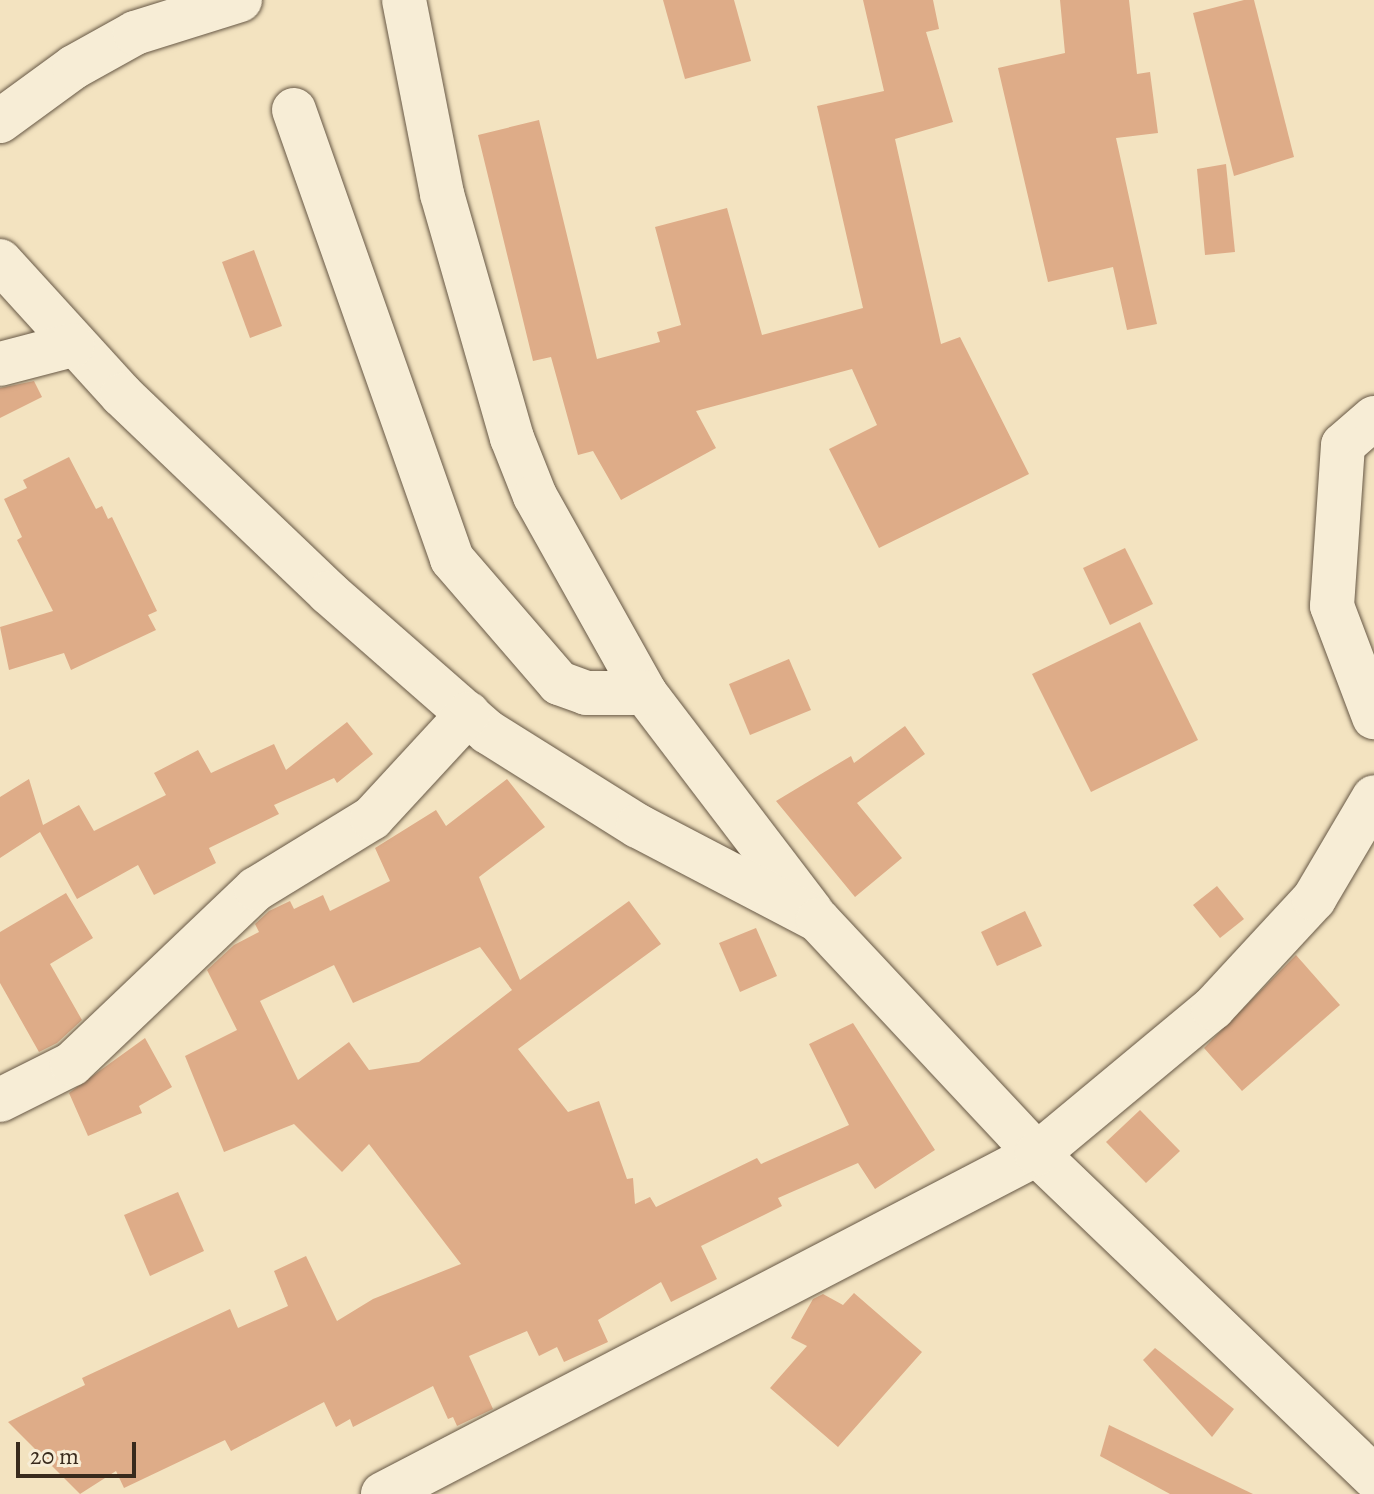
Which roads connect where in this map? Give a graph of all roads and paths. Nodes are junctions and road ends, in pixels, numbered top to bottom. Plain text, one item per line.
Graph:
1 (240, 0) edge
2 (404, 0) edge
3 (294, 110) dead end
4 (0, 121) edge
5 (0, 261) edge
6 (73, 345) junction
7 (0, 364) edge
8 (1374, 418) edge
9 (645, 693) junction
10 (468, 714) junction
11 (1374, 717) edge
12 (1374, 797) edge
13 (818, 920) junction
14 (0, 1100) edge
15 (1037, 1154) junction
16 (1374, 1477) edge
17 (383, 1494) edge

1 - 4 street
2 - 9 street
3 - 9 street
5 - 6 street
6 - 7 street
6 - 10 street
8 - 11 street
9 - 13 street
10 - 13 street
10 - 14 street
12 - 15 street
13 - 15 street
15 - 16 street
15 - 17 street

